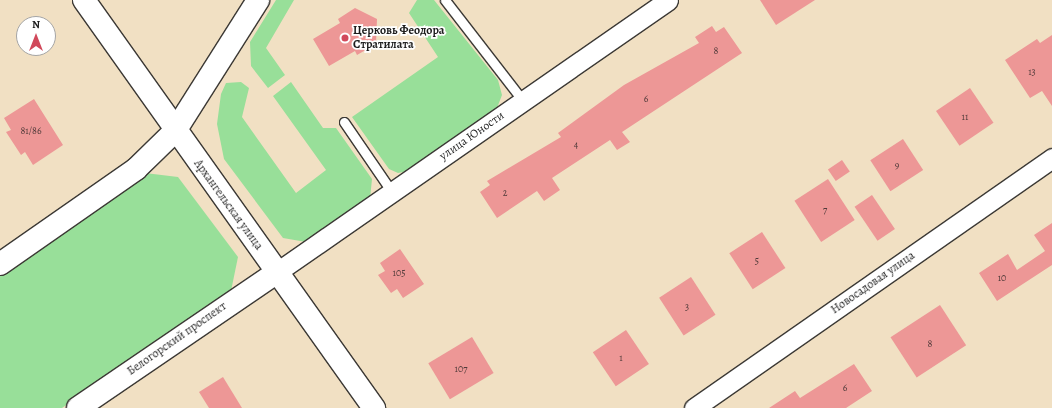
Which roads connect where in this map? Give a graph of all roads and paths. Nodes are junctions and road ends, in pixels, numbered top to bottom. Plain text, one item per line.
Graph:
1 (84, 0) edge
2 (258, 0) edge
3 (445, 0) edge
4 (668, 0) edge
5 (523, 101) junction
6 (344, 122) dead end
7 (175, 131) junction
8 (1052, 158) edge
9 (392, 192) junction
10 (0, 264) edge
11 (277, 272) junction
12 (78, 408) edge
13 (374, 408) edge
14 (694, 408) edge

1 - 7 street, Архангельская улица
2 - 7 street
3 - 5 lane
4 - 5 street, улица Юности
5 - 9 street, улица Юности
6 - 9 lane
7 - 10 street
7 - 11 street, Архангельская улица
8 - 14 street, Новосадовая улица
9 - 11 street, улица Юности
11 - 12 street, Белогорский проспект
11 - 13 street, Архангельская улица

